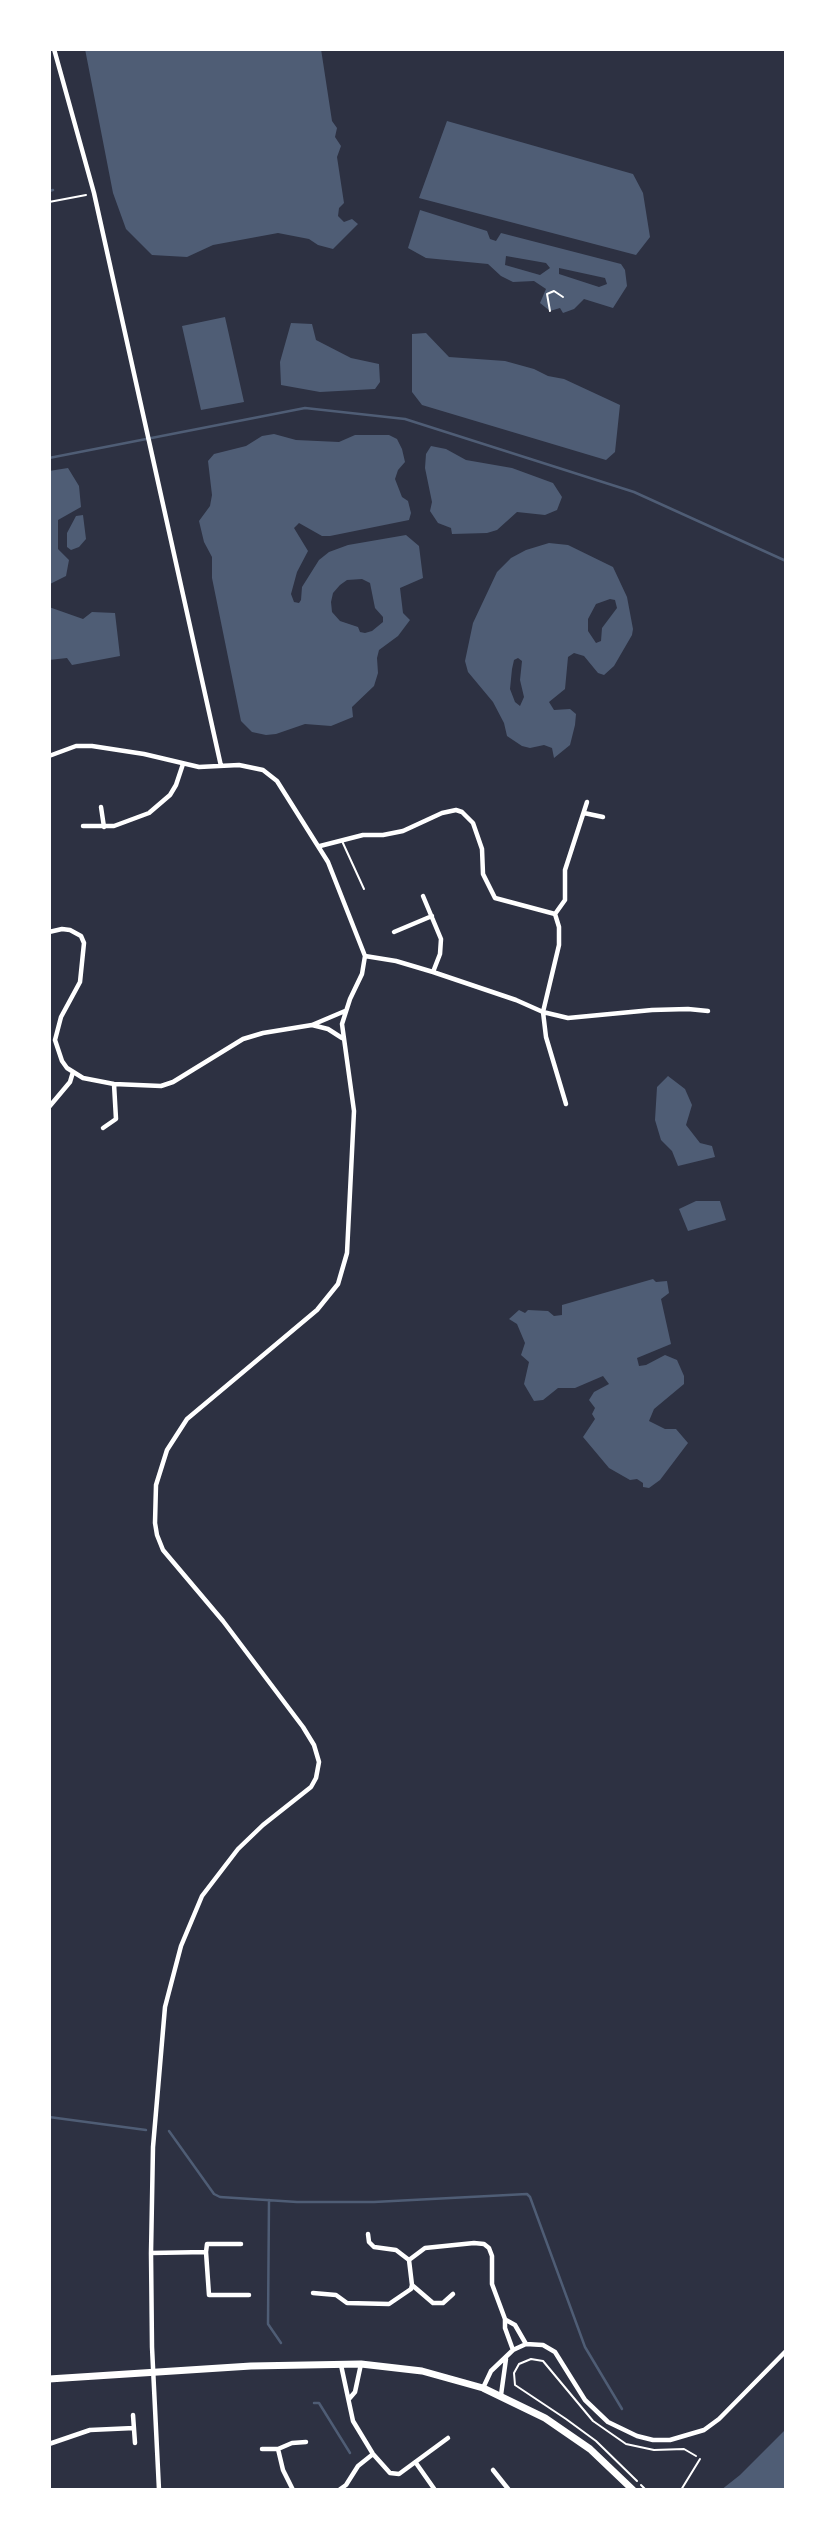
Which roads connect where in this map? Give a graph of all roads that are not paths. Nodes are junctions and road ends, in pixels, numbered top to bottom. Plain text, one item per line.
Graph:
1 (54, 49) edge
2 (49, 756) edge
3 (183, 764) junction
4 (221, 766) junction
5 (587, 802) dead end
6 (101, 807) dead end
7 (584, 813) junction
8 (603, 817) dead end
9 (83, 825) dead end
10 (104, 827) junction
11 (342, 840) junction
12 (320, 846) junction
13 (364, 889) dead end
14 (423, 895) dead end
15 (555, 914) junction
16 (432, 916) junction
17 (49, 932) edge
18 (394, 932) dead end
19 (365, 956) junction
20 (433, 972) junction
21 (345, 1011) junction
22 (543, 1012) junction
23 (708, 1012) dead end
24 (312, 1025) junction
25 (342, 1038) junction
26 (73, 1072) junction
27 (114, 1084) junction
28 (566, 1104) dead end
29 (49, 1107) edge
30 (103, 1128) dead end
31 (368, 2234) dead end
32 (241, 2244) dead end
33 (206, 2252) junction
34 (151, 2253) junction
35 (409, 2260) junction
36 (412, 2285) junction
37 (313, 2293) dead end
38 (453, 2294) dead end
39 (249, 2295) dead end
40 (505, 2319) junction
41 (526, 2344) junction
42 (513, 2350) junction
43 (786, 2351) edge
44 (506, 2358) junction
45 (341, 2364) junction
46 (361, 2364) junction
47 (153, 2372) junction
48 (49, 2379) edge
49 (483, 2388) junction
50 (501, 2395) junction
51 (349, 2399) junction
52 (133, 2414) dead end
53 (134, 2428) junction
54 (447, 2438) dead end
55 (306, 2442) dead end
56 (135, 2443) dead end
57 (49, 2444) edge
58 (262, 2449) dead end
59 (278, 2449) junction
60 (373, 2454) junction
61 (700, 2459) dead end
62 (416, 2463) junction
63 (493, 2470) dead end
64 (507, 2488) edge
65 (159, 2490) edge
66 (293, 2490) edge
67 (339, 2490) edge
68 (435, 2490) edge
69 (499, 2490) edge
70 (633, 2490) edge
71 (681, 2490) edge

1 - 4 street
2 - 3 street
3 - 4 street
3 - 10 street
4 - 12 street
5 - 7 street
6 - 10 street
7 - 8 street
7 - 15 street
9 - 10 street
11 - 12 street
11 - 13 lane
11 - 15 street
12 - 19 street
14 - 16 street
15 - 22 street
16 - 18 street
16 - 20 street
17 - 26 street
19 - 20 street
19 - 21 street
20 - 22 street
21 - 24 street
21 - 25 street
22 - 23 street
22 - 28 street
24 - 25 street
24 - 27 street
25 - 34 street
26 - 27 street
26 - 29 street
27 - 30 street
31 - 35 street
32 - 33 street
33 - 34 street
33 - 39 street
34 - 47 street
35 - 36 street
35 - 40 street
36 - 37 street
36 - 38 street
40 - 41 street
40 - 42 street
41 - 42 street
41 - 43 street
42 - 44 street
44 - 49 street
44 - 50 street
45 - 46 main road
45 - 47 main road
45 - 51 street
46 - 49 main road
46 - 51 street
47 - 48 main road
47 - 65 street
49 - 50 main road
50 - 70 main road
51 - 60 street
52 - 53 street
53 - 56 street
53 - 57 street
54 - 62 street
55 - 59 street
58 - 59 street
59 - 66 street
60 - 62 street
60 - 67 street
61 - 71 lane
62 - 68 street
63 - 64 street
64 - 69 street

